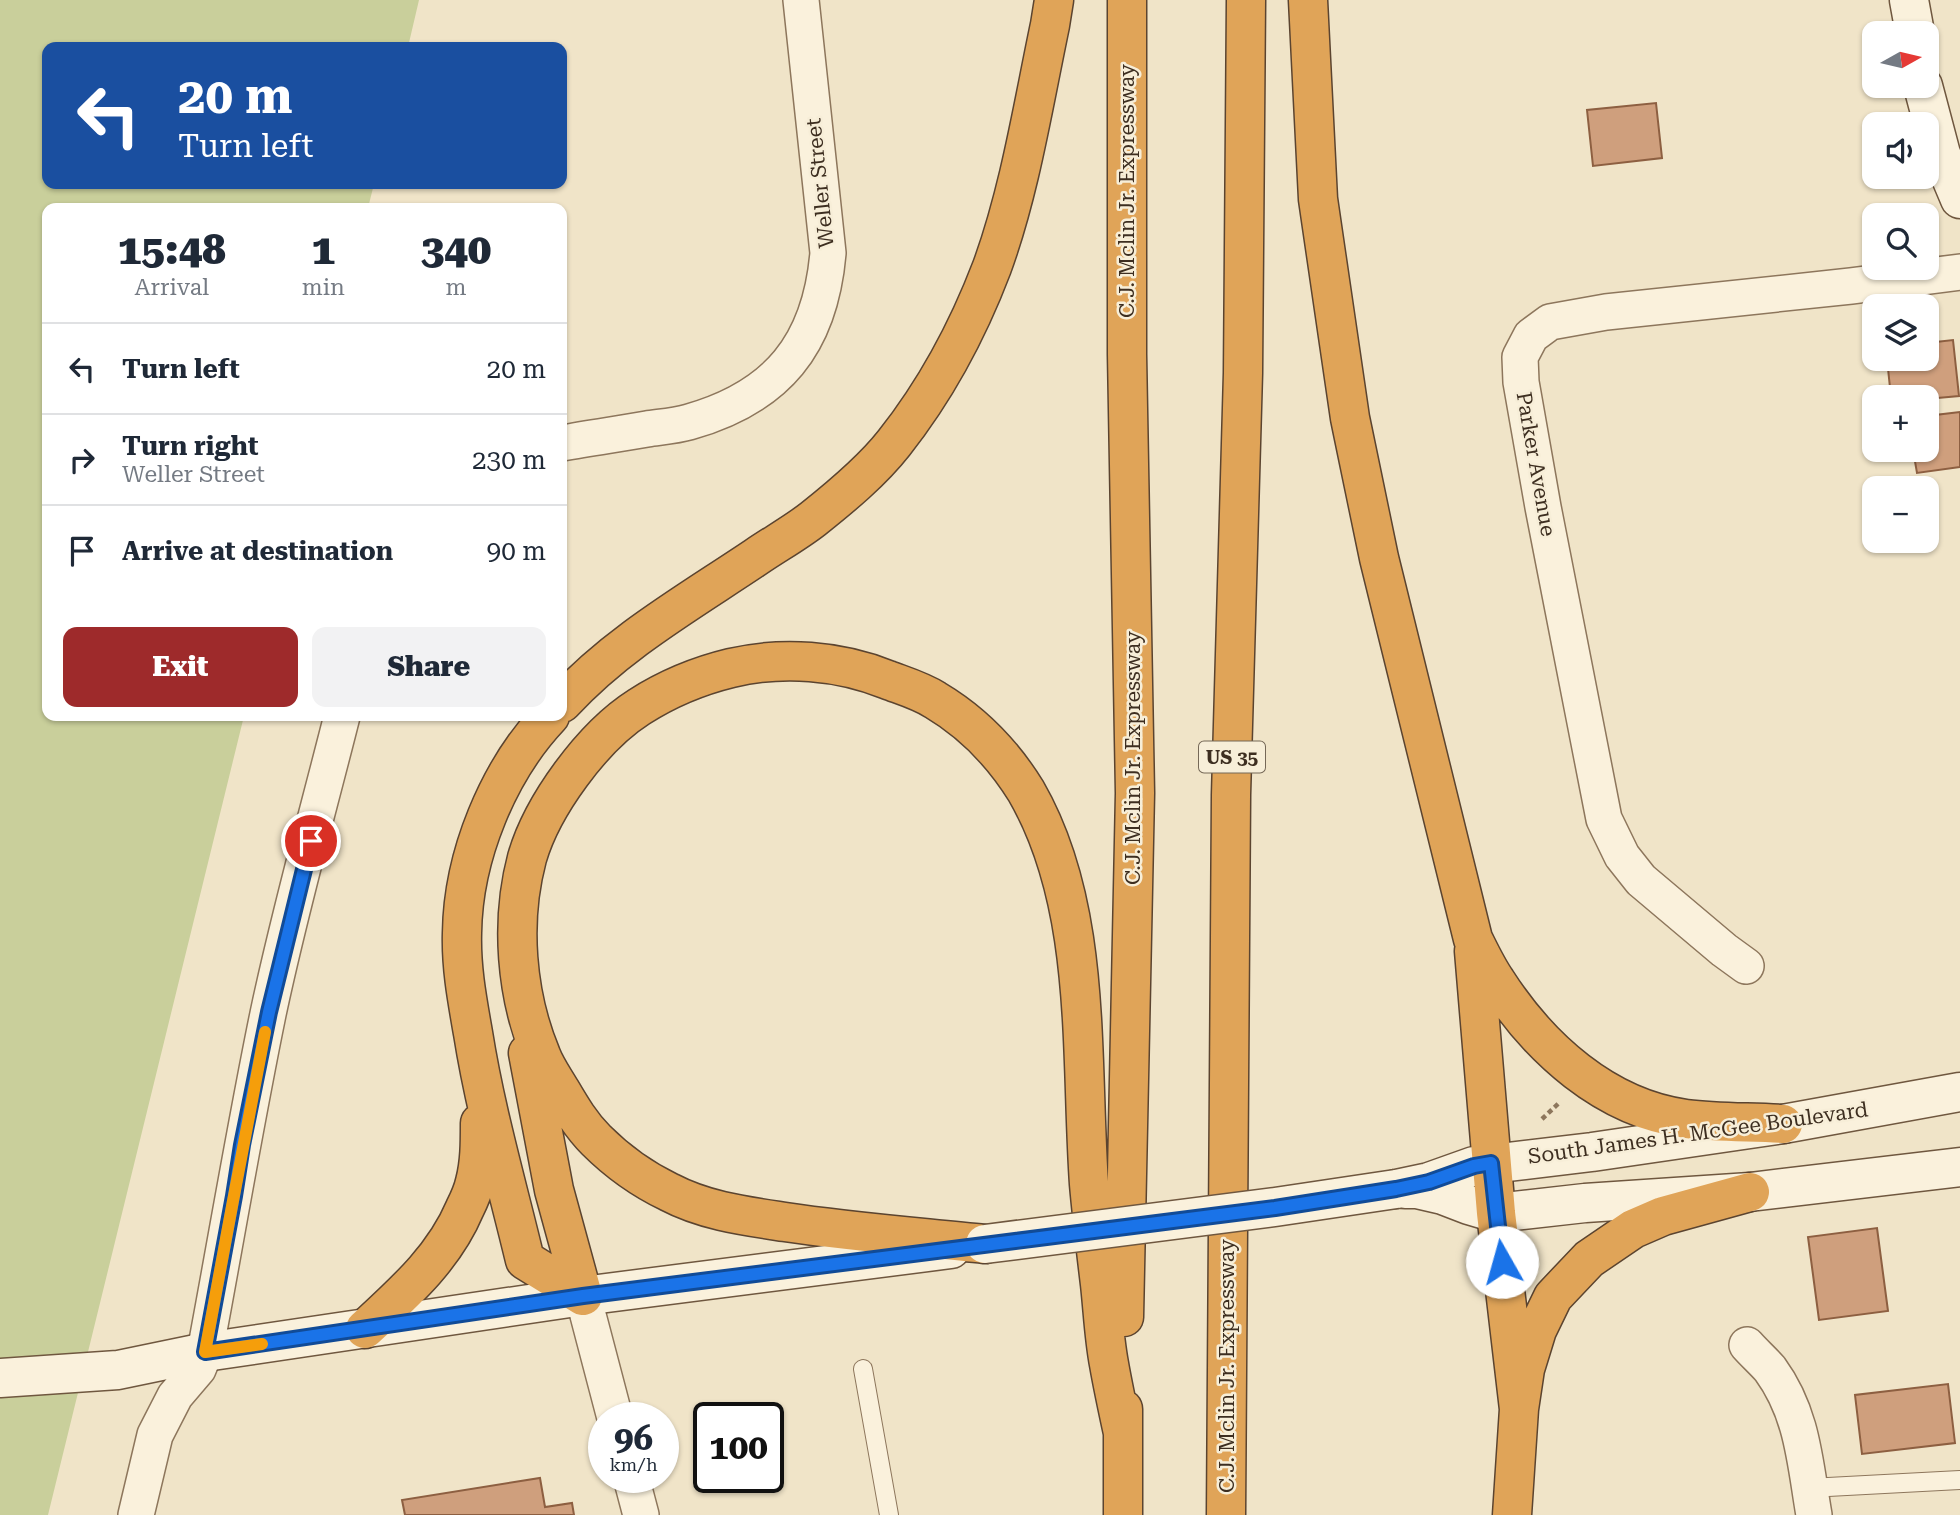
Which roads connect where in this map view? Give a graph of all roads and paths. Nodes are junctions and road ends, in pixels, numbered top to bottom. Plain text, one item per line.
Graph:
1 (801, 0) edge
2 (1054, 0) edge
3 (1128, 0) edge
4 (1246, 0) edge
5 (1308, 0) edge
6 (1909, 0) edge
7 (1912, 21) edge
8 (1926, 98) edge
9 (1960, 200) edge
10 (1960, 272) edge
11 (567, 442) edge
12 (567, 698) edge
13 (341, 721) edge
14 (545, 721) edge
15 (1472, 939) junction
16 (1746, 966) dead end
17 (524, 1004) junction
18 (479, 1071) junction
19 (1960, 1092) edge
20 (1783, 1124) junction
21 (1491, 1163) junction
22 (1960, 1167) edge
23 (1396, 1189) junction
24 (1750, 1192) junction
25 (1496, 1213) junction
26 (985, 1244) junction
27 (583, 1296) junction
28 (365, 1329) junction
29 (1747, 1345) dead end
30 (205, 1352) junction
31 (863, 1369) dead end
32 (0, 1378) edge
33 (611, 1402) edge
34 (1519, 1409) junction
35 (1123, 1433) junction
36 (1960, 1480) edge
37 (635, 1493) edge
38 (1812, 1501) edge
39 (135, 1515) edge
40 (641, 1515) edge
41 (888, 1515) edge
42 (1123, 1515) edge
43 (1226, 1515) edge
44 (1512, 1515) edge

1 - 11 street, Weller Street
2 - 12 highway
3 - 35 highway, C.J. Mclin Jr. Expressway
4 - 43 highway, C.J. Mclin Jr. Expressway / US 35
5 - 15 highway
6 - 7 main road
8 - 9 main road
10 - 16 street, Parker Avenue
13 - 30 street
14 - 18 highway
15 - 20 highway
15 - 21 highway
17 - 26 highway
17 - 27 highway
17 - 35 highway
18 - 27 highway
18 - 28 highway
19 - 20 main road, South James H. McGee Boulevard
20 - 21 main road, South James H. McGee Boulevard
21 - 23 main road, South James H. McGee Boulevard
21 - 25 highway
22 - 24 main road, South James H. McGee Boulevard
23 - 25 main road, South James H. McGee Boulevard
23 - 26 main road, South James H. McGee Boulevard, bridge
24 - 25 main road, South James H. McGee Boulevard
24 - 34 highway
25 - 34 highway
26 - 27 main road, South James H. McGee Boulevard
27 - 28 main road, South James H. McGee Boulevard
27 - 33 street
28 - 30 main road, South James H. McGee Boulevard
29 - 38 street
30 - 32 main road, South James H. McGee Boulevard
30 - 39 street
31 - 41 lane
34 - 44 highway
35 - 42 highway, C.J. Mclin Jr. Expressway
36 - 38 lane
37 - 40 street

